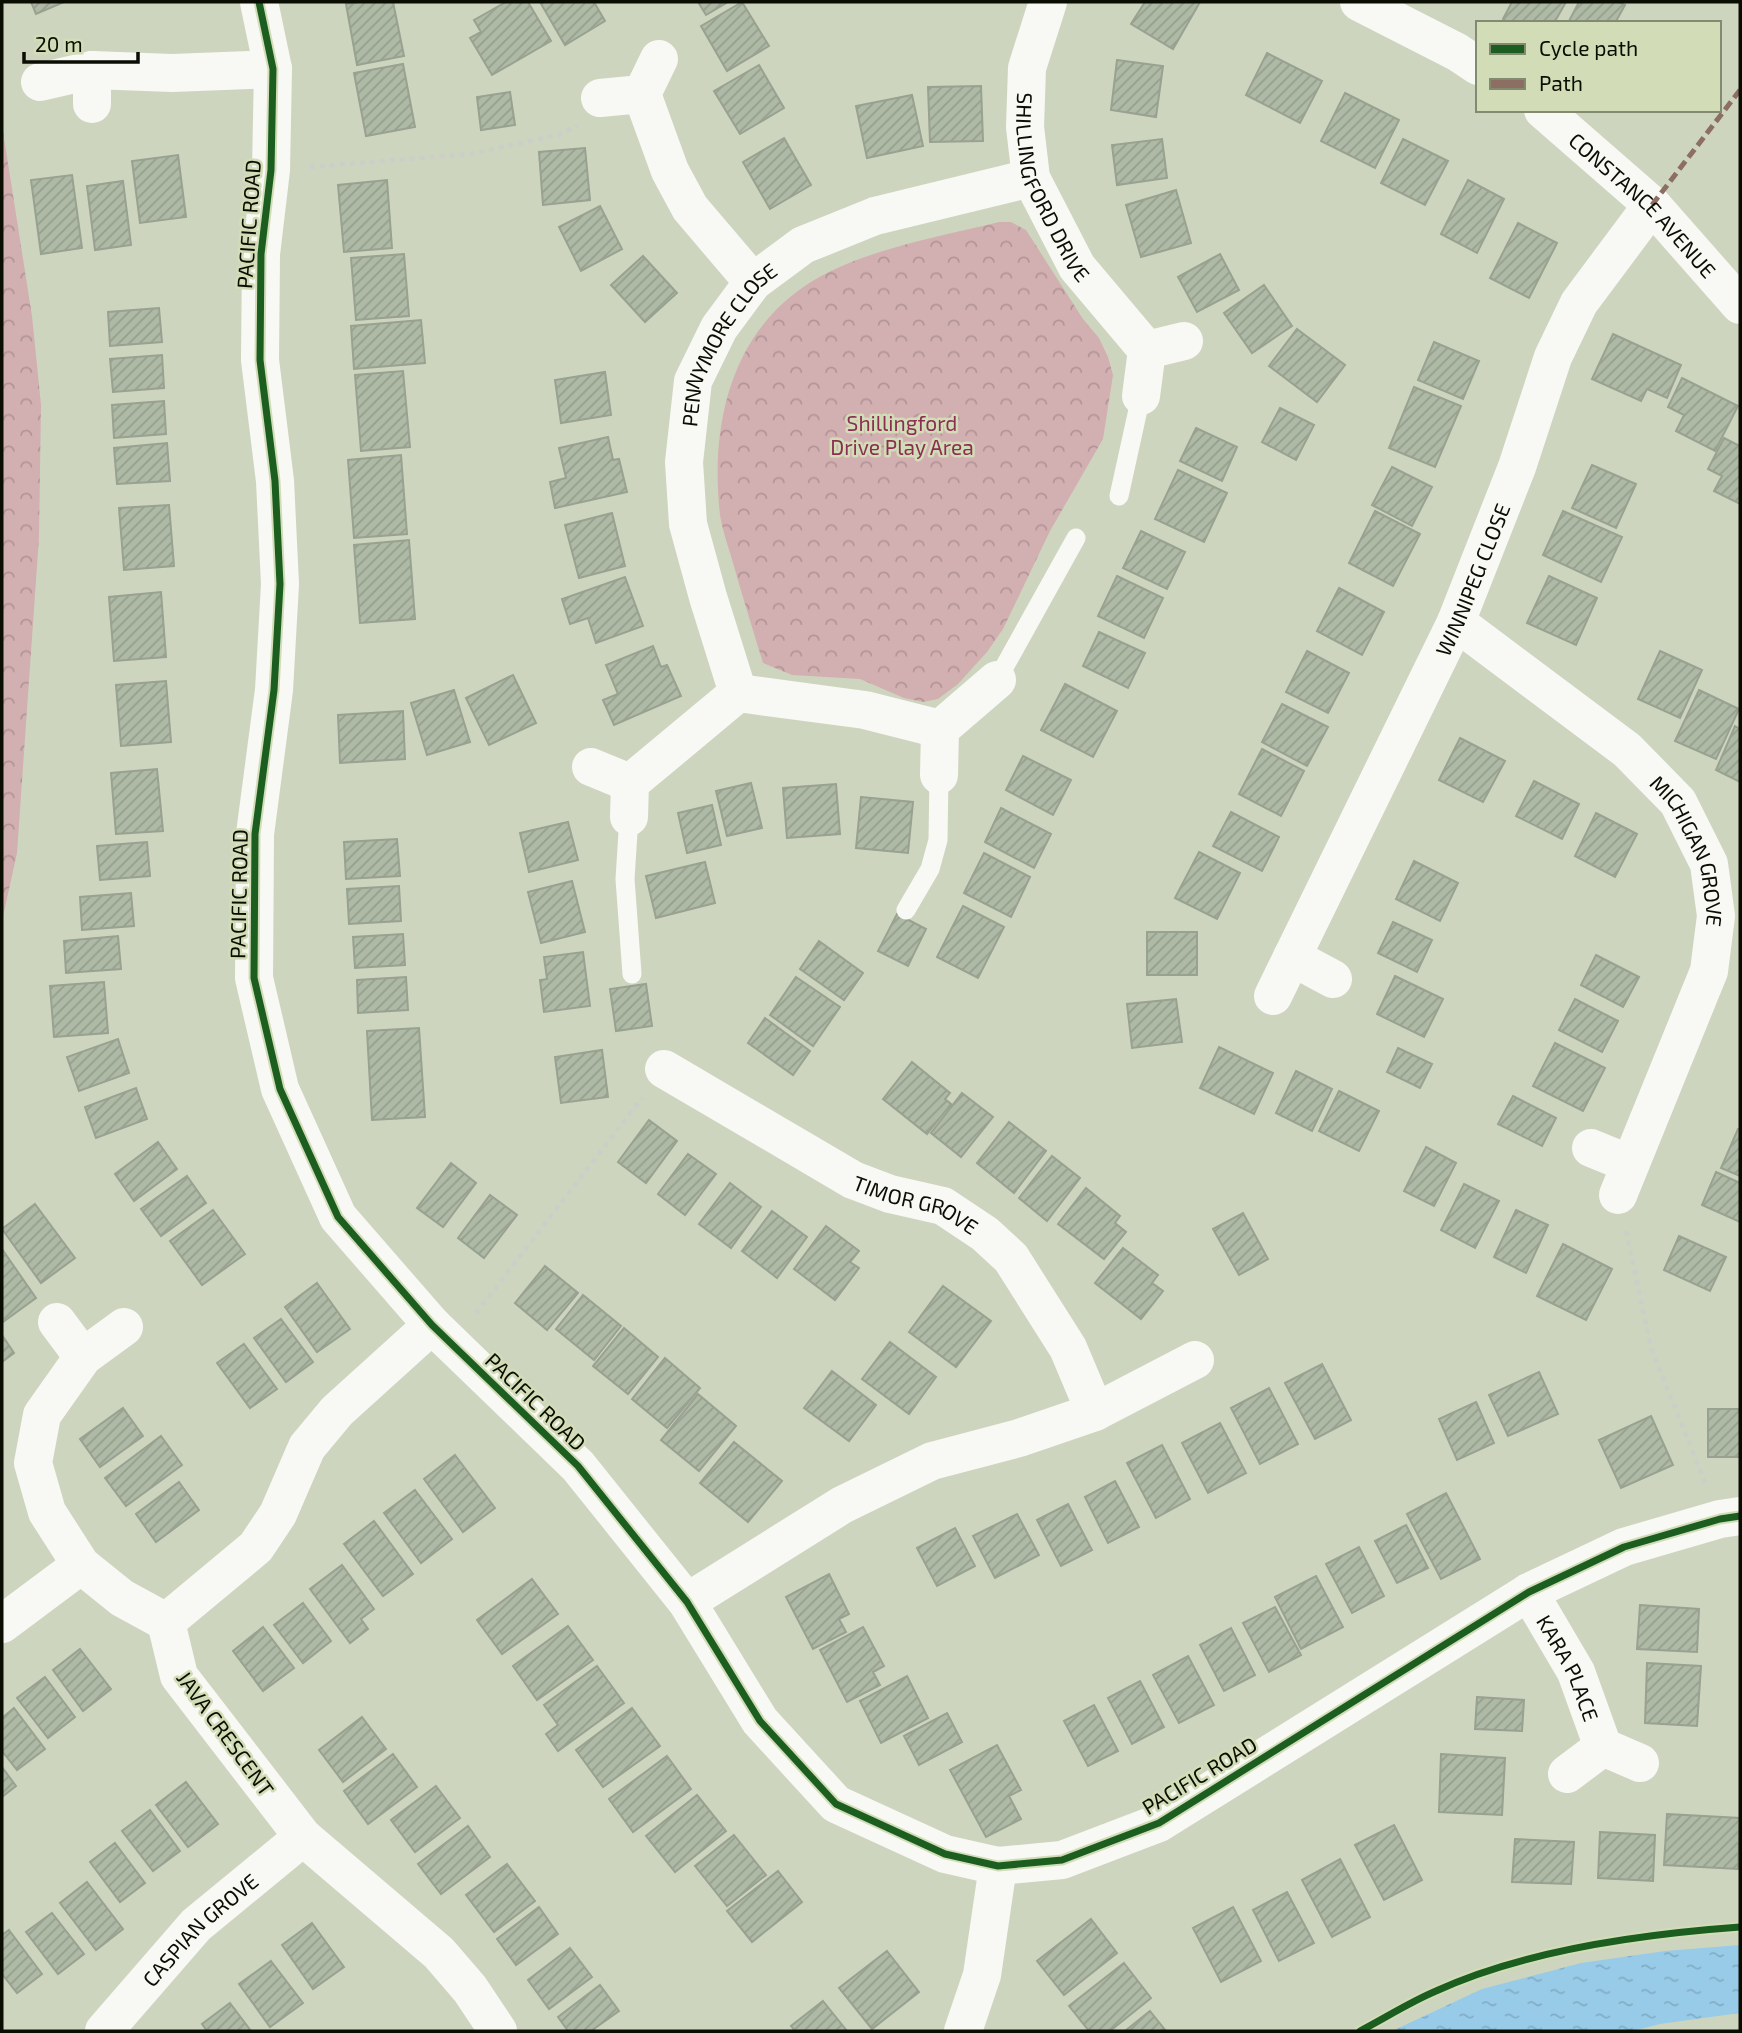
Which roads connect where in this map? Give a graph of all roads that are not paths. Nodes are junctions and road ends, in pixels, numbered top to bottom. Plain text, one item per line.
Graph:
1 (259, 2) edge
2 (1048, 2) edge
3 (1359, 2) edge
4 (659, 60) dead end
5 (1476, 65) edge
6 (273, 69) junction
7 (40, 82) dead end
8 (642, 94) junction
9 (591, 110) road end
10 (1545, 112) edge
11 (1031, 178) junction
12 (1652, 205) junction
13 (753, 282) junction
14 (1740, 305) edge
15 (1184, 341) dead end
16 (1147, 350) junction
17 (1141, 396) joint
18 (1119, 496) dead end
19 (1076, 538) dead end
20 (1456, 622) junction
21 (997, 680) joint
22 (738, 693) junction
23 (940, 729) junction
24 (591, 767) dead end
25 (939, 775) joint
26 (630, 800) junction
27 (906, 910) dead end
28 (1292, 957) junction
29 (632, 975) dead end
30 (1333, 979) dead end
31 (1273, 996) dead end
32 (664, 1069) road end
33 (1591, 1148) dead end
34 (57, 1322) dead end
35 (124, 1327) dead end
36 (442, 1335) junction
37 (83, 1357) junction
38 (1195, 1360) dead end
39 (1095, 1412) junction
40 (1730, 1517) edge
41 (81, 1565) junction
42 (1529, 1592) junction
43 (687, 1602) junction
44 (166, 1622) junction
45 (2, 1624) edge
46 (1603, 1747) junction
47 (1640, 1763) dead end
48 (1567, 1774) dead end
49 (303, 1837) junction
50 (998, 1866) junction
51 (104, 2031) edge
52 (498, 2031) edge
53 (962, 2031) edge

1 - 6 street, PACIFIC ROAD
2 - 11 street, SHILLINGFORD DRIVE
3 - 5 street
4 - 8 street
6 - 7 street
6 - 36 street, PACIFIC ROAD
8 - 9 street
8 - 13 street
10 - 12 street, CONSTANCE AVENUE
11 - 13 street, PENNYMORE CLOSE
11 - 16 street, SHILLINGFORD DRIVE
12 - 14 street, CONSTANCE AVENUE
12 - 20 street, WINNIPEG CLOSE
13 - 22 street, PENNYMORE CLOSE
15 - 16 street
16 - 17 street
17 - 18 lane
19 - 21 lane
20 - 28 street, WINNIPEG CLOSE
20 - 33 street, MICHIGAN GROVE
21 - 23 street
22 - 23 street
22 - 26 street
23 - 25 street
24 - 26 street
25 - 27 lane
26 - 29 lane
28 - 30 street
28 - 31 street, WINNIPEG CLOSE
32 - 39 street, TIMOR GROVE
34 - 37 street
35 - 37 street
36 - 43 street, PACIFIC ROAD
36 - 44 street
37 - 41 street
38 - 39 street
39 - 43 street
40 - 42 street, PACIFIC ROAD
41 - 44 street
41 - 45 street
42 - 46 street, KARA PLACE
42 - 50 street, PACIFIC ROAD
43 - 50 street, PACIFIC ROAD
44 - 49 street, JAVA CRESCENT
46 - 47 street, KARA PLACE
46 - 48 street, KARA PLACE
49 - 51 street, CASPIAN GROVE
49 - 52 street, JAVA CRESCENT
50 - 53 street

